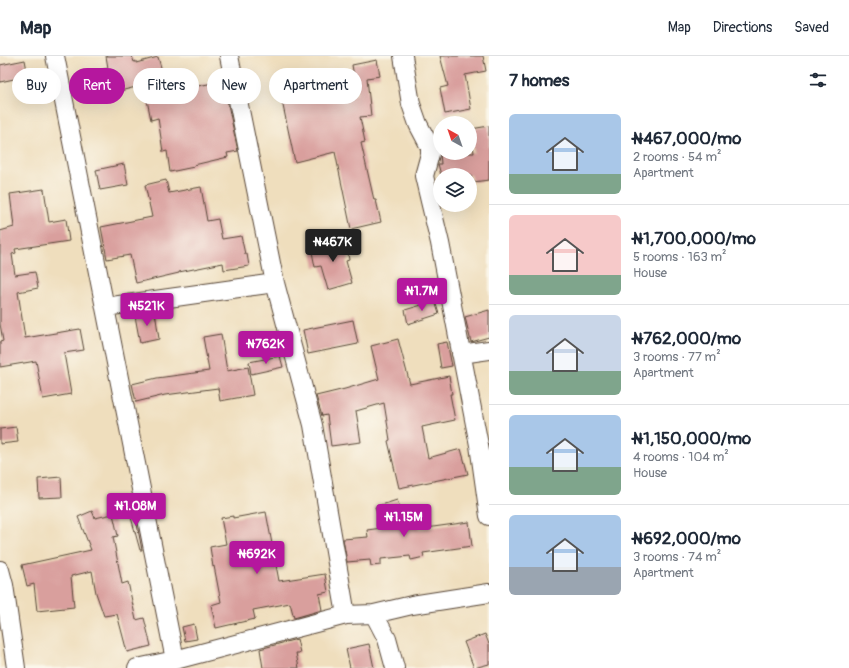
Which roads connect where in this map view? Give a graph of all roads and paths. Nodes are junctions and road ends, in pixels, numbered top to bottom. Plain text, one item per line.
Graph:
1 (55, 56) edge
2 (229, 56) edge
3 (403, 56) edge
4 (275, 282) junction
5 (104, 307) junction
6 (489, 350) edge
7 (461, 354) junction
8 (489, 516) edge
9 (0, 570) edge
10 (488, 596) edge
11 (374, 614) junction
12 (346, 615) junction
13 (175, 660) junction
14 (16, 668) edge
15 (137, 668) edge
16 (396, 668) edge

1 - 5 street
2 - 4 street
3 - 7 street
4 - 5 street
4 - 12 street
5 - 13 street
6 - 7 street
7 - 8 street
9 - 14 street
10 - 11 street
11 - 12 street
11 - 16 street
12 - 13 street
13 - 15 street

